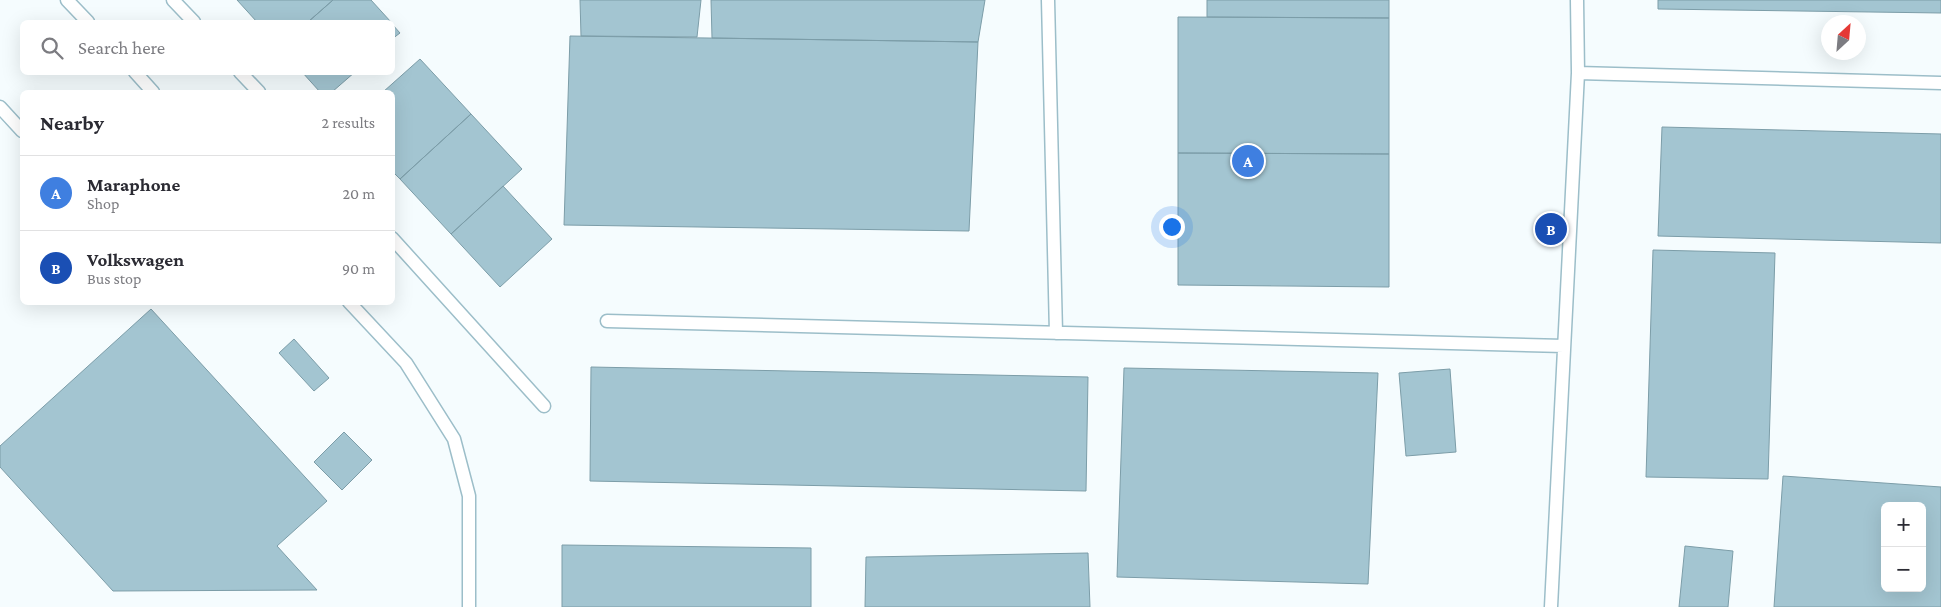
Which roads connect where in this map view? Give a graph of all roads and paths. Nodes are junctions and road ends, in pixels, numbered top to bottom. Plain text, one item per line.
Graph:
1 (67, 0) edge
2 (173, 0) edge
3 (1048, 0) edge
4 (1577, 0) edge
5 (86, 20) edge
6 (192, 20) edge
7 (1578, 74) junction
8 (137, 75) edge
9 (243, 75) edge
10 (1941, 83) edge
11 (151, 90) edge
12 (257, 90) edge
13 (0, 106) edge
14 (20, 129) edge
15 (395, 241) edge
16 (352, 305) edge
17 (607, 321) dead end
18 (1056, 333) junction
19 (1564, 346) junction
20 (544, 406) dead end
21 (469, 607) edge
22 (1551, 607) edge

1 - 5 lane
2 - 6 lane
3 - 18 lane
4 - 7 lane
7 - 10 lane
7 - 19 lane
8 - 11 lane
9 - 12 lane
13 - 14 lane
15 - 20 lane
16 - 21 lane
17 - 18 lane
18 - 19 lane
19 - 22 lane

